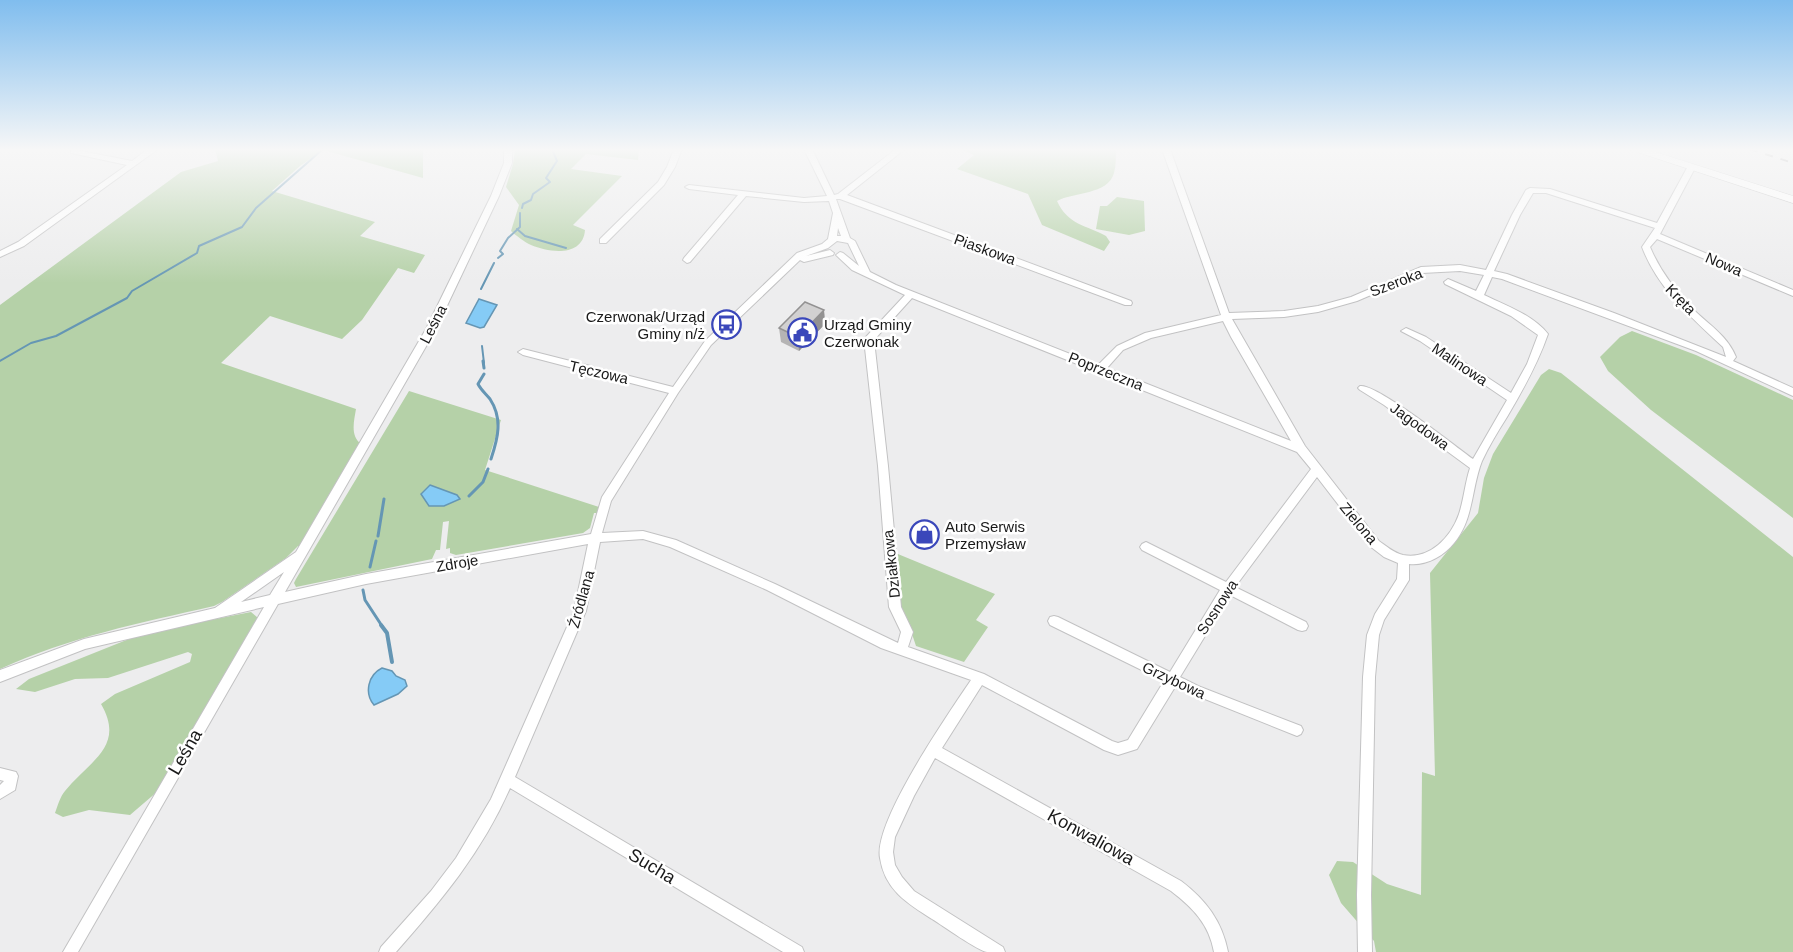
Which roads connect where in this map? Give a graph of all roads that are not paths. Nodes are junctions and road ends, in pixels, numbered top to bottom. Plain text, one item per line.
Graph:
1 (92, 193) edge
2 (496, 193) edge
3 (651, 193) edge
4 (739, 193) edge
5 (834, 193) edge
6 (841, 193) edge
7 (1182, 193) edge
8 (1528, 193) edge
9 (1554, 193) edge
10 (1677, 193) edge
11 (1772, 193) edge
12 (744, 194) junction
13 (836, 197) junction
14 (1793, 200) edge
15 (837, 213) junction
16 (1657, 231) junction
17 (846, 238) junction
18 (603, 241) dead end
19 (832, 248) junction
20 (853, 249) junction
21 (0, 254) edge
22 (687, 260) dead end
23 (866, 272) junction
24 (1488, 272) junction
25 (1448, 282) dead end
26 (1793, 293) edge
27 (911, 294) junction
28 (1479, 295) junction
29 (1128, 303) dead end
30 (1226, 317) junction
31 (1406, 331) dead end
32 (523, 352) dead end
33 (1728, 362) junction
34 (1100, 369) junction
35 (1363, 388) dead end
36 (675, 391) junction
37 (1793, 392) edge
38 (1512, 399) junction
39 (1301, 449) junction
40 (1475, 466) junction
41 (1316, 470) junction
42 (596, 538) junction
43 (1146, 547) dead end
44 (303, 553) junction
45 (1404, 561) junction
46 (1228, 588) junction
47 (275, 601) junction
48 (213, 615) junction
49 (1054, 621) dead end
50 (1302, 626) dead end
51 (901, 651) junction
52 (0, 676) edge
53 (980, 678) junction
54 (1172, 680) junction
55 (1297, 730) dead end
56 (933, 750) junction
57 (0, 774) edge
58 (508, 780) junction
59 (0, 794) edge
60 (981, 947) edge
61 (70, 952) edge
62 (386, 952) edge
63 (796, 952) edge
64 (998, 952) edge
65 (1221, 952) edge
66 (1365, 952) edge

1 - 21 street
2 - 44 street, Leśna
3 - 18 street
4 - 12 street
5 - 13 street
6 - 13 street
7 - 30 street, Zielona
8 - 24 street, Nowa
9 - 16 street, Nowa
10 - 16 street, Kręta
11 - 14 main road
12 - 13 street
12 - 22 street
13 - 15 street
13 - 29 street, Piaskowa
15 - 17 street
15 - 19 street
16 - 26 street, Nowa
16 - 33 street, Kręta
17 - 19 street
17 - 20 street
19 - 20 street
19 - 23 street
19 - 36 street, Źródlana
20 - 23 street
23 - 27 street
24 - 28 street
24 - 30 street, Szeroka
24 - 33 street, Szeroka
25 - 28 street
27 - 34 street, Poprzeczna
27 - 51 street, Działkowa
28 - 38 street
30 - 34 street, Szeroka
30 - 39 street, Zielona
31 - 38 street, Malinowa
32 - 36 street, Tęczowa
33 - 37 street
34 - 39 street, Poprzeczna
35 - 40 street, Jagodowa
36 - 42 street, Źródlana
38 - 40 street
39 - 41 street, Zielona
40 - 45 street
41 - 45 street, Zielona
41 - 46 street, Sosnowa
42 - 47 street, Zdroje
42 - 51 street, Zdroje
42 - 58 street, Źródlana
43 - 46 street
44 - 47 street, Leśna
44 - 48 street, Leśna
45 - 66 street
46 - 50 street
46 - 54 street, Sosnowa
47 - 48 street, Zdroje
47 - 61 street, Leśna
48 - 52 street, Zdroje
49 - 54 street, Grzybowa
51 - 53 street
53 - 54 street, Sosnowa
53 - 56 street
54 - 55 street, Grzybowa
56 - 60 street
56 - 65 street, Konwaliowa
57 - 59 street
58 - 62 street, Źródlana
58 - 63 street, Sucha
60 - 64 street

